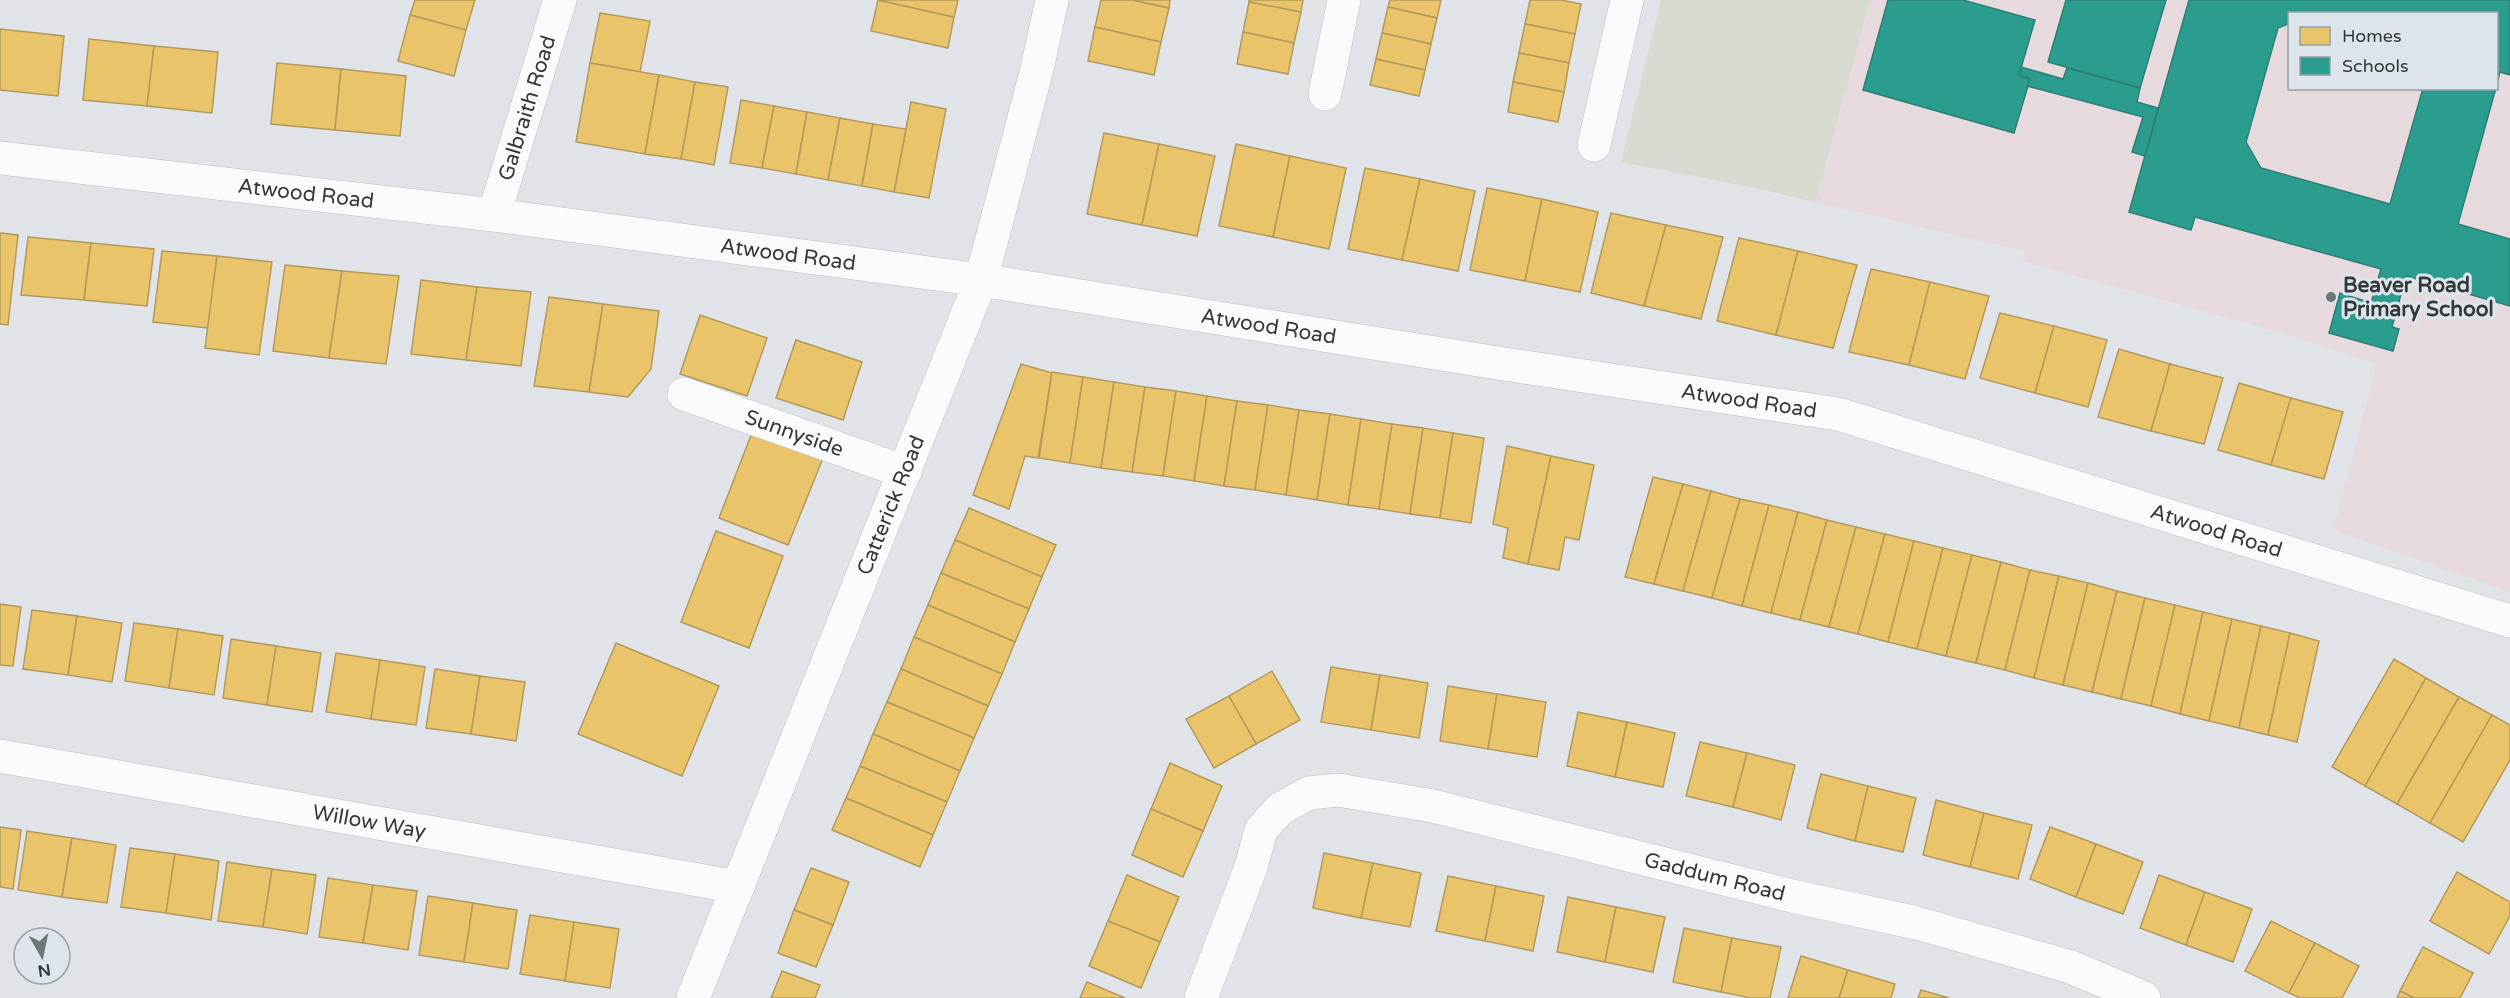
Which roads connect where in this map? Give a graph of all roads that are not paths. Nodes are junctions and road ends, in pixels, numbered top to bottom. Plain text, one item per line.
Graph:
1 (560, 0) edge
2 (1052, 0) edge
3 (1344, 0) edge
4 (1627, 0) edge
5 (1324, 94) dead end
6 (1594, 145) dead end
7 (0, 158) edge
8 (494, 215) junction
9 (981, 280) junction
10 (684, 394) dead end
11 (905, 472) junction
12 (2510, 621) edge
13 (0, 756) edge
14 (738, 886) junction
15 (693, 998) edge
16 (1201, 998) edge
17 (2144, 998) edge

1 - 8 street, Galbraith Road
2 - 9 street, Catterick Road
3 - 5 street
4 - 6 street
7 - 8 street, Atwood Road
8 - 9 street, Atwood Road
9 - 11 street, Catterick Road
9 - 12 street, Atwood Road
10 - 11 street, Sunnyside
11 - 14 street, Catterick Road
13 - 14 street, Willow Way
14 - 15 street, Catterick Road
16 - 17 street, Gaddum Road

